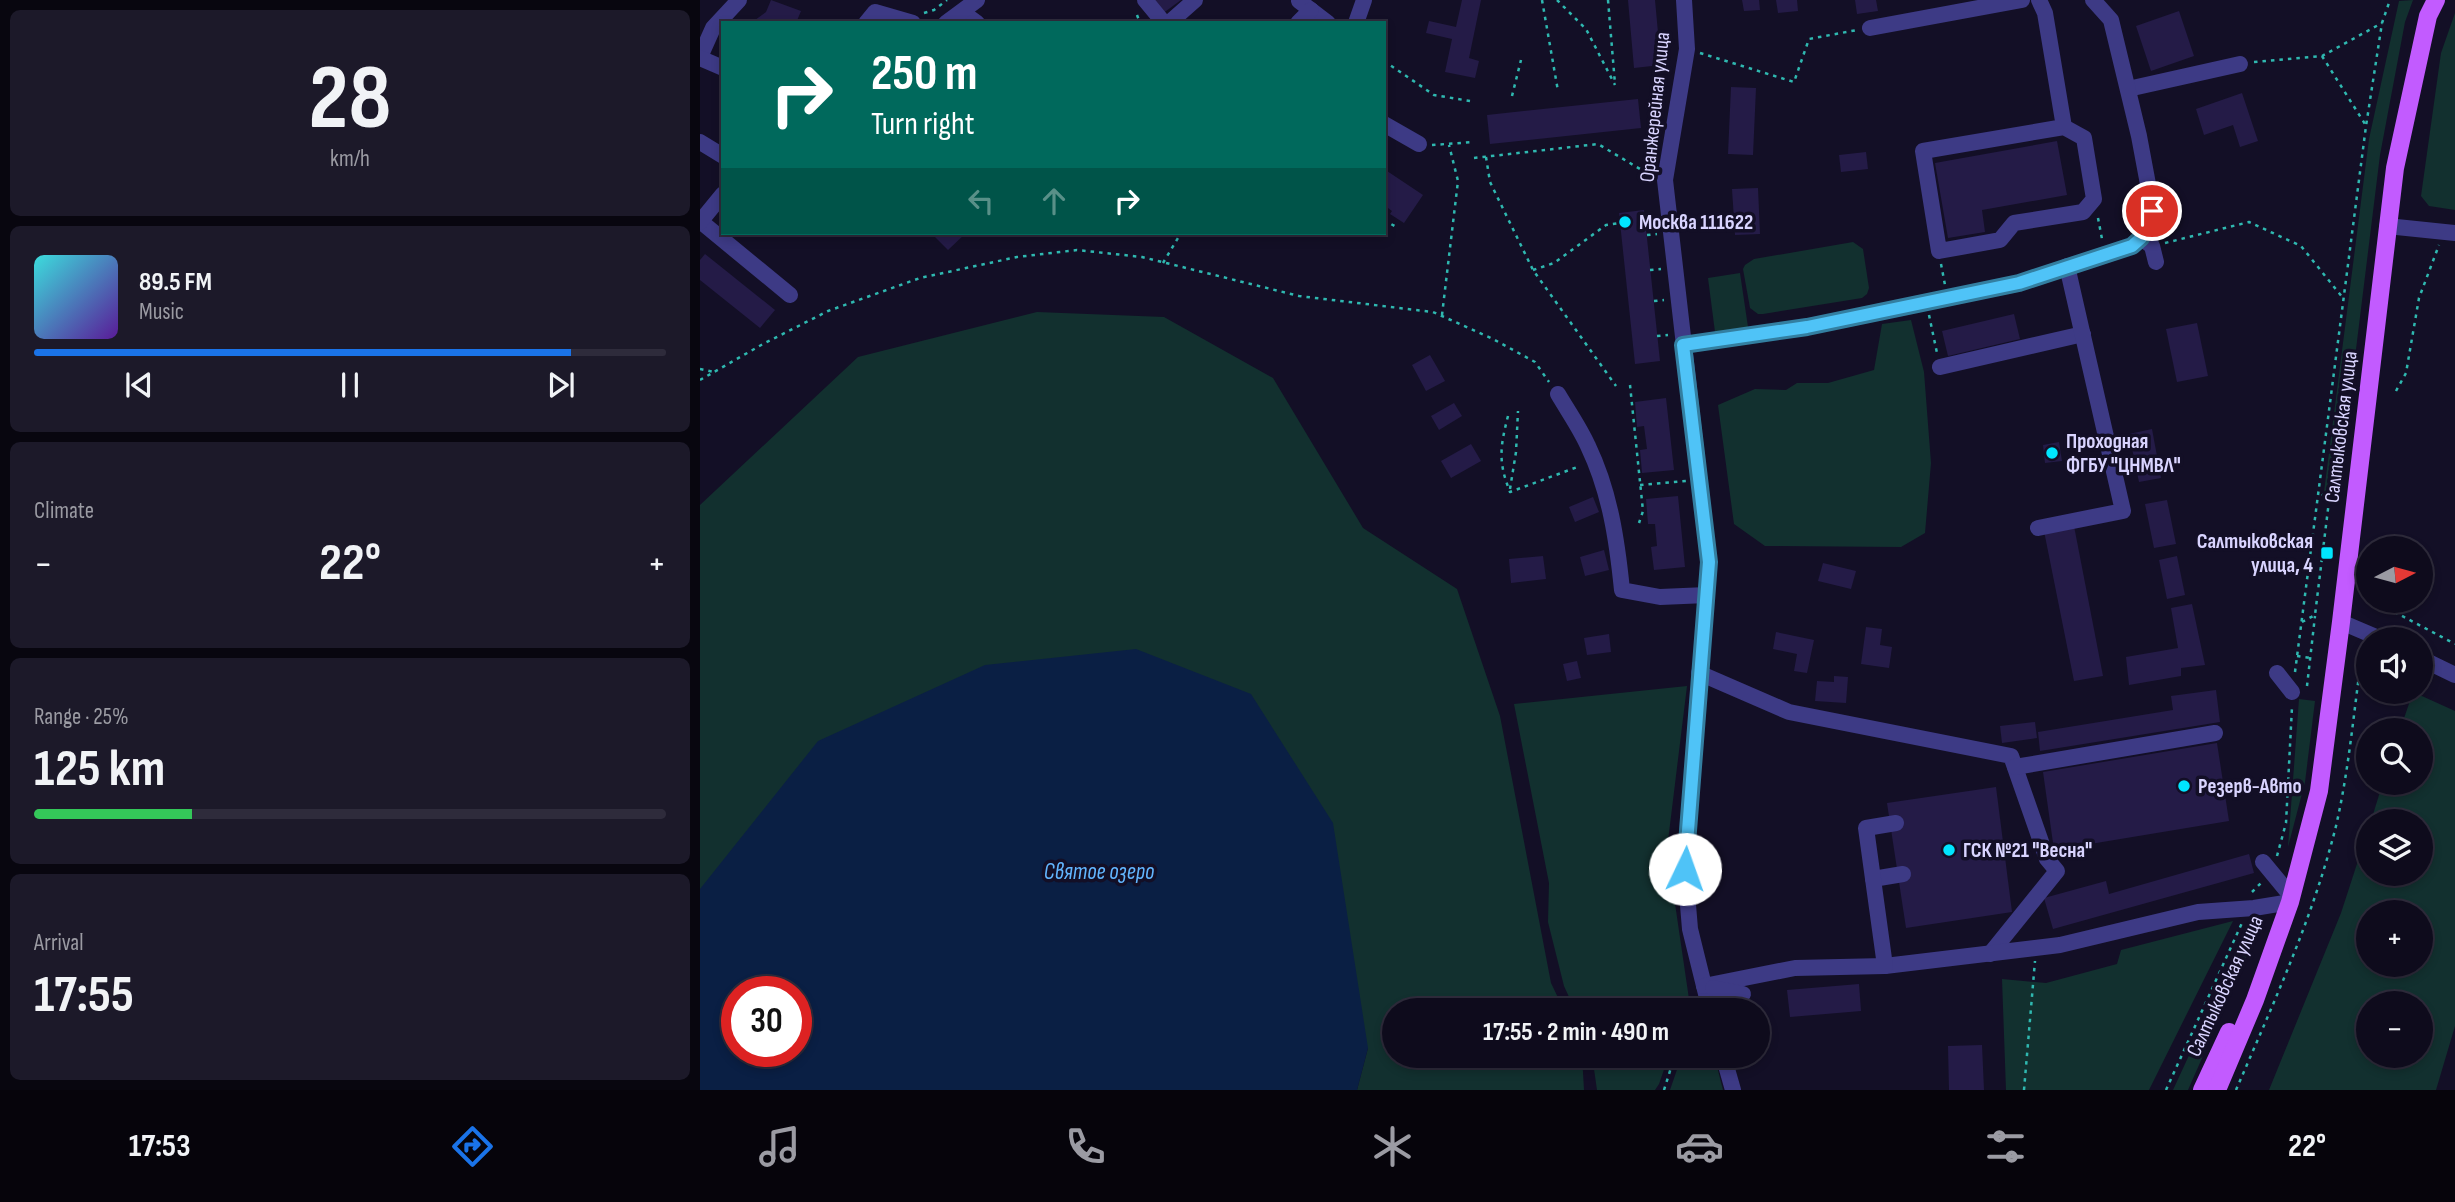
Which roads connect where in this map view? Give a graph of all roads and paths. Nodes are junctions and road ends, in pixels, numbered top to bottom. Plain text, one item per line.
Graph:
1 (739, 0) edge
2 (863, 0) edge
3 (977, 0) edge
4 (1145, 0) edge
5 (1195, 0) edge
6 (1364, 0) edge
7 (1542, 0) edge
8 (1557, 0) edge
9 (1608, 0) edge
10 (1684, 0) edge
11 (2022, 0) edge
12 (2039, 0) edge
13 (2093, 0) edge
14 (2390, 0) edge
15 (2436, 0) edge
16 (1302, 3) edge
17 (962, 12) junction
18 (870, 17) edge
19 (899, 21) edge
20 (949, 21) edge
21 (973, 21) edge
22 (1164, 21) edge
23 (1169, 21) edge
24 (1298, 21) edge
25 (1325, 21) edge
26 (1357, 21) edge
27 (2382, 23) junction
28 (1870, 28) joint
29 (1687, 49) junction
30 (2322, 56) junction
31 (700, 58) edge
32 (1521, 60) dead end
33 (1386, 62) edge
34 (2240, 64) joint
35 (721, 67) edge
36 (1655, 82) dead end
37 (2128, 89) junction
38 (1558, 91) dead end
39 (1513, 96) dead end
40 (1470, 101) dead end
41 (1386, 125) edge
42 (2366, 125) junction
43 (2064, 127) junction
44 (1658, 136) dead end
45 (700, 142) edge
46 (1473, 142) dead end
47 (1419, 145) joint
48 (1449, 145) junction
49 (721, 155) edge
50 (1486, 157) junction
51 (1474, 158) dead end
52 (1660, 181) dead end
53 (721, 196) edge
54 (2094, 198) junction
55 (1386, 221) edge
56 (700, 222) edge
57 (1620, 223) dead end
58 (2387, 226) junction
59 (1398, 229) dead end
60 (2450, 233) edge
61 (1180, 235) edge
62 (2146, 242) junction
63 (2105, 246) dead end
64 (1939, 251) junction
65 (2156, 262) dead end
66 (1163, 263) junction
67 (2067, 267) junction
68 (1533, 270) junction
69 (1946, 294) dead end
70 (790, 295) dead end
71 (2343, 299) junction
72 (1926, 302) junction
73 (1442, 316) junction
74 (2083, 334) junction
75 (1683, 345) junction
76 (1940, 367) joint
77 (700, 369) edge
78 (714, 372) junction
79 (700, 380) edge
80 (1630, 385) dead end
81 (1616, 386) dead end
82 (2396, 391) dead end
83 (1558, 394) joint
84 (1518, 411) dead end
85 (1508, 416) dead end
86 (1594, 461) junction
87 (1694, 480) dead end
88 (1640, 485) junction
89 (1510, 492) junction
90 (2319, 492) junction
91 (1639, 523) dead end
92 (2038, 528) dead end
93 (1707, 595) junction
94 (2397, 613) edge
95 (2315, 615) junction
96 (2301, 622) junction
97 (2341, 622) junction
98 (2356, 628) edge
99 (2455, 644) edge
100 (2297, 656) junction
101 (2311, 658) junction
102 (2433, 664) edge
103 (1699, 673) junction
104 (2277, 673) dead end
105 (2455, 675) edge
106 (2299, 692) junction
107 (2215, 733) dead end
108 (2015, 767) junction
109 (1896, 823) dead end
110 (2268, 867) joint
111 (1903, 874) dead end
112 (1874, 879) junction
113 (2290, 899) junction
114 (2254, 908) junction
115 (2036, 948) junction
116 (1990, 954) junction
117 (1885, 966) junction
118 (1703, 986) junction
119 (1743, 994) dead end
120 (1706, 998) edge
121 (1671, 1068) edge
122 (1727, 1068) edge
123 (1664, 1090) edge
124 (1733, 1090) edge
125 (2024, 1090) edge
126 (2166, 1090) edge
127 (2202, 1090) edge
128 (2217, 1090) edge

1 - 31 street
2 - 18 street
3 - 17 street
4 - 22 street
5 - 23 street
6 - 26 street
7 - 38 path
8 - 9 path
10 - 29 street, Оранжерейная улица
11 - 28 street
12 - 43 street
13 - 37 street
14 - 27 path
15 - 58 main road, Салтыковская улица
16 - 24 street
16 - 25 street
17 - 20 street
17 - 21 street
18 - 19 street
27 - 30 path
27 - 42 path
28 - 29 path
29 - 75 street, Оранжерейная улица
30 - 34 path
30 - 42 path
31 - 35 street
32 - 39 path
33 - 40 path
34 - 37 street
36 - 44 path
37 - 62 street
41 - 47 street
42 - 71 path
43 - 54 street
43 - 64 street
45 - 49 street
46 - 48 path
47 - 48 path
48 - 73 path
50 - 51 path
50 - 52 path
50 - 68 path
53 - 56 street
54 - 63 path
54 - 64 street
55 - 59 path
56 - 70 street
57 - 68 path
58 - 60 street
58 - 97 main road, Салтыковская улица
60 - 82 path
61 - 66 path
62 - 65 street
62 - 67 street
62 - 71 path
64 - 69 path
66 - 73 path
66 - 78 path
67 - 72 street
67 - 74 street
68 - 81 path
71 - 90 path
72 - 75 street
72 - 76 path
73 - 83 path
74 - 76 street
74 - 92 street
75 - 93 street, Оранжерейная улица
77 - 78 path
78 - 79 path
80 - 88 path
83 - 86 street
84 - 89 path
85 - 89 path
86 - 89 path
86 - 93 street
87 - 88 path
88 - 91 path
90 - 95 path
90 - 96 path
93 - 103 street, Оранжерейная улица
94 - 99 path
95 - 96 path
95 - 101 path
96 - 100 path
97 - 98 street
97 - 113 main road, Салтыковская улица
100 - 101 path
100 - 106 path
101 - 106 path
102 - 105 street
103 - 108 street
103 - 118 street, Оранжерейная улица
104 - 106 street
106 - 110 path
107 - 108 street
108 - 116 street
109 - 112 street
110 - 113 street
111 - 112 street
112 - 117 street
113 - 114 street
113 - 127 main road, Салтыковская улица
113 - 128 main road, Салтыковская улица
114 - 115 street
114 - 126 path
115 - 116 street
115 - 125 path
116 - 117 street
117 - 118 street
118 - 119 street
118 - 120 street, Оранжерейная улица
121 - 123 path
122 - 124 street

